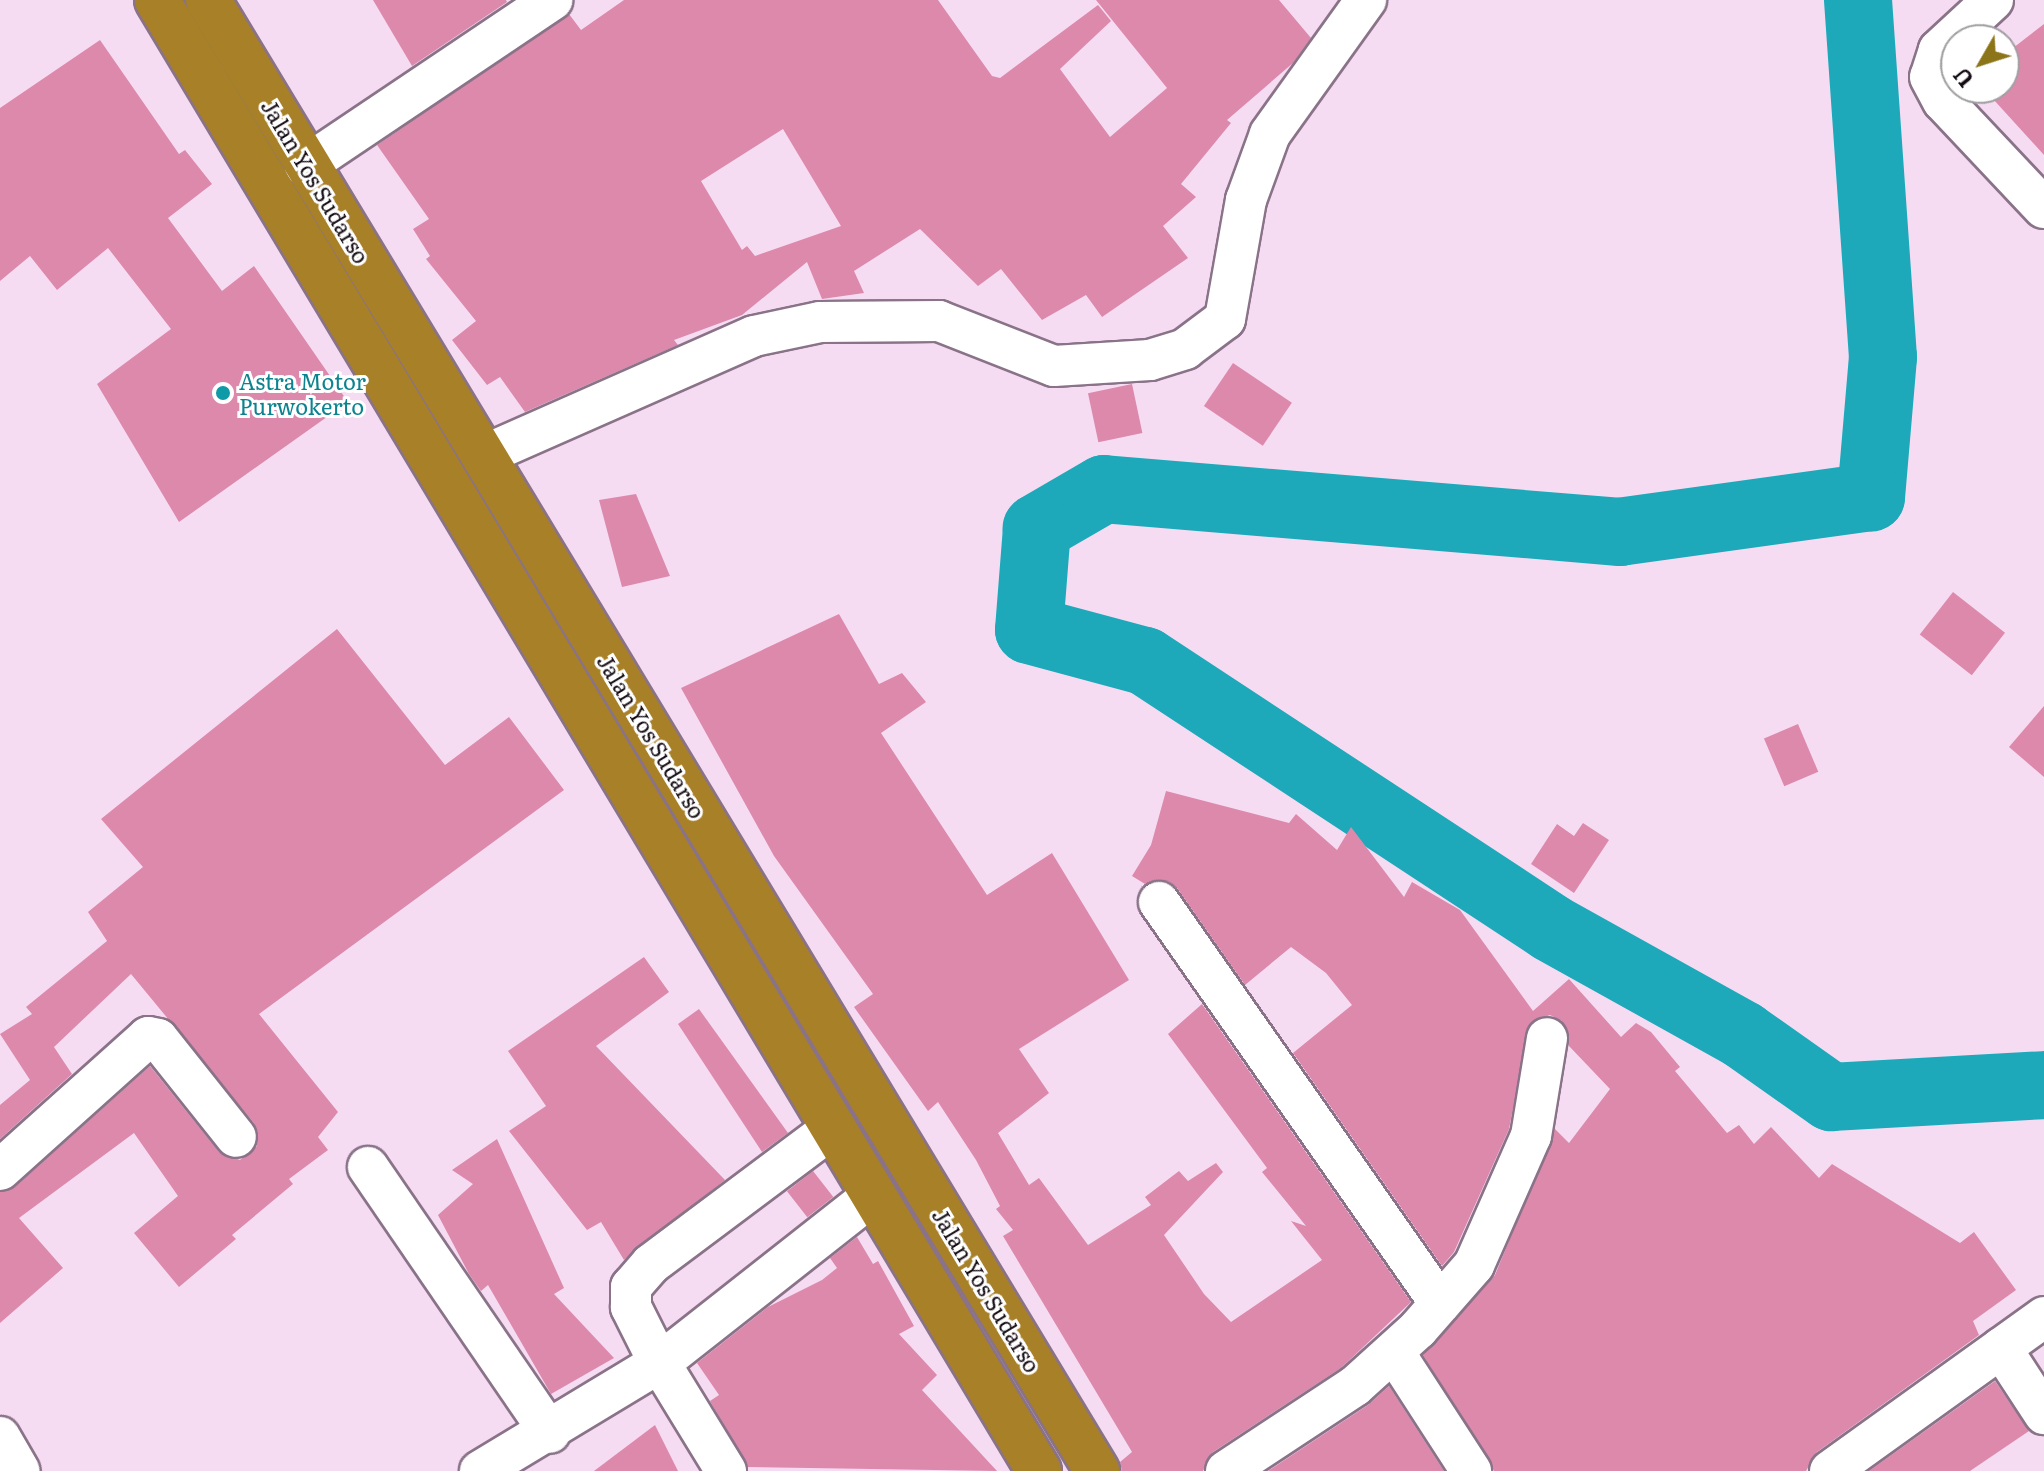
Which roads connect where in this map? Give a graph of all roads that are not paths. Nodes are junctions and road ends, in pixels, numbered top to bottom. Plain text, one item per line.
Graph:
1 (157, 0) edge
2 (208, 0) edge
3 (1366, 0) edge
4 (1993, 0) edge
5 (539, 4) edge
6 (305, 166) junction
7 (2044, 208) edge
8 (482, 456) junction
9 (1159, 902) dead end
10 (1547, 1038) dead end
11 (834, 1127) junction
12 (236, 1137) dead end
13 (368, 1167) dead end
14 (0, 1170) edge
15 (873, 1195) junction
16 (1440, 1303) junction
17 (2044, 1317) edge
18 (2001, 1348) junction
19 (1394, 1352) junction
20 (661, 1362) junction
21 (2044, 1414) edge
22 (550, 1433) junction
23 (0, 1437) edge
24 (20, 1471) edge
25 (480, 1471) edge
26 (726, 1471) edge
27 (1039, 1471) edge
28 (1097, 1471) edge
29 (1226, 1471) edge
30 (1471, 1471) edge
31 (1830, 1471) edge

1 - 11 highway, Jalan Yos Sudarso
2 - 6 highway, Jalan Yos Sudarso
3 - 8 street
4 - 7 street
5 - 6 street
6 - 8 highway, Jalan Yos Sudarso
8 - 28 highway, Jalan Yos Sudarso
9 - 16 street
10 - 16 street
11 - 15 highway, Jalan Yos Sudarso
11 - 20 street
12 - 14 street
13 - 22 street
15 - 20 street
15 - 27 highway, Jalan Yos Sudarso
16 - 19 street
17 - 18 street
18 - 21 street
18 - 31 street
19 - 29 street
19 - 30 street
20 - 22 street
20 - 26 street
22 - 25 street
23 - 24 street

